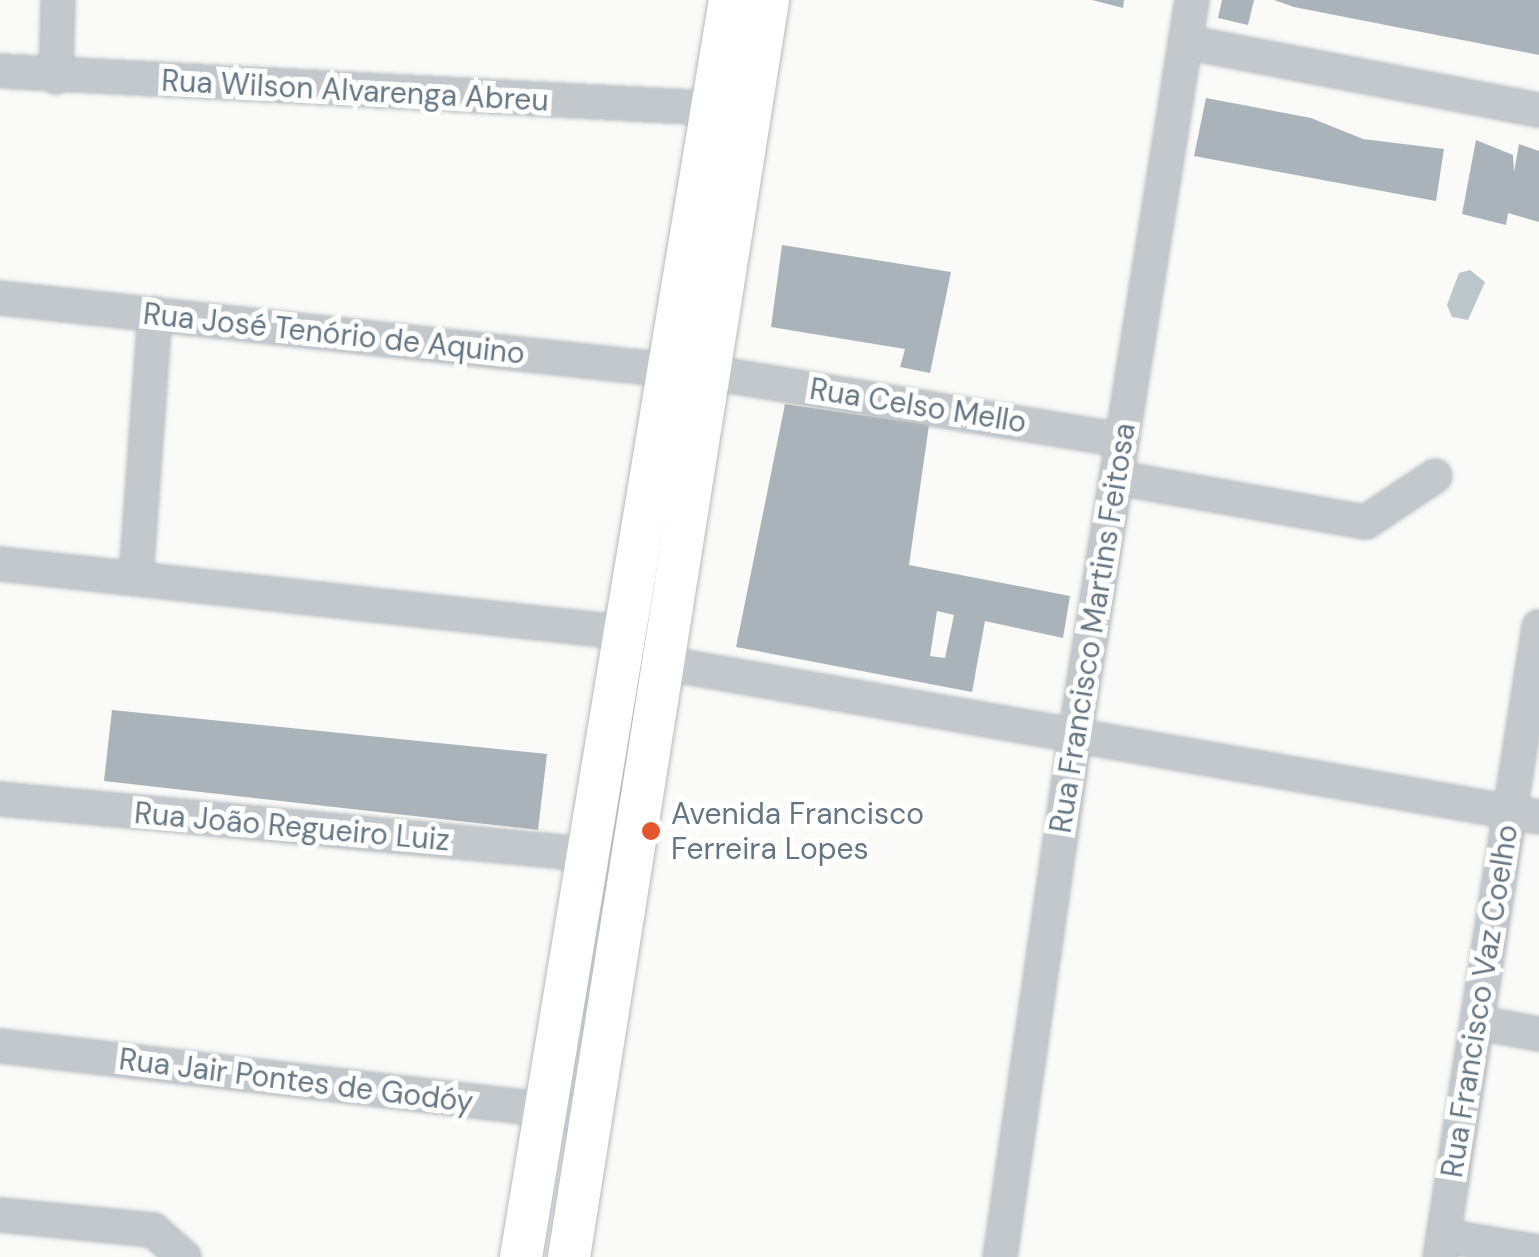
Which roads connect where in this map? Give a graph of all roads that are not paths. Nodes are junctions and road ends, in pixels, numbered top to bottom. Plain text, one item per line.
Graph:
1 (58, 0) edge
2 (730, 0) edge
3 (768, 0) edge
4 (1192, 0) edge
5 (1185, 42) junction
6 (0, 71) edge
7 (56, 77) junction
8 (710, 108) junction
9 (1539, 110) edge
10 (0, 298) edge
11 (155, 314) junction
12 (668, 370) junction
13 (712, 373) junction
14 (1124, 440) junction
15 (1435, 476) dead end
16 (1118, 478) junction
17 (0, 564) edge
18 (136, 578) junction
19 (1539, 627) edge
20 (620, 632) junction
21 (663, 663) junction
22 (1074, 736) junction
23 (0, 799) edge
24 (1524, 815) edge
25 (585, 854) junction
26 (1480, 1024) junction
27 (1539, 1034) edge
28 (0, 1046) edge
29 (544, 1110) junction
30 (593, 1114) junction
31 (0, 1215) edge
32 (1442, 1246) edge
33 (1539, 1252) edge
34 (184, 1257) edge
35 (521, 1257) edge
36 (569, 1257) edge
37 (1000, 1257) edge

1 - 7 street
2 - 8 main road
3 - 13 main road
4 - 5 street, Rua Francisco Martins Feitosa
5 - 9 street
5 - 14 street, Rua Francisco Martins Feitosa
6 - 7 street, Rua Wilson Alvarenga Abreu
7 - 8 street, Rua Wilson Alvarenga Abreu
8 - 12 main road
10 - 11 street, Rua José Tenório de Aquino
11 - 12 street, Rua José Tenório de Aquino
11 - 18 street
12 - 20 main road
13 - 14 street, Rua Celso Mello
13 - 21 main road
14 - 16 street, Rua Francisco Martins Feitosa
15 - 16 street
16 - 22 street, Rua Francisco Martins Feitosa
17 - 18 street
18 - 20 street
19 - 24 street, Rua Francisco Vaz Coelho
20 - 25 main road
21 - 22 street
21 - 30 main road
22 - 24 street
22 - 37 street, Rua Francisco Martins Feitosa
23 - 25 street, Rua João Regueiro Luiz
24 - 26 street, Rua Francisco Vaz Coelho
25 - 29 main road
26 - 27 street
26 - 32 street, Rua Francisco Vaz Coelho
28 - 29 street, Rua Jair Pontes de Godóy
29 - 30 street, Rua Jair Pontes de Godóy
29 - 35 main road
30 - 36 main road
31 - 34 street
32 - 33 street

